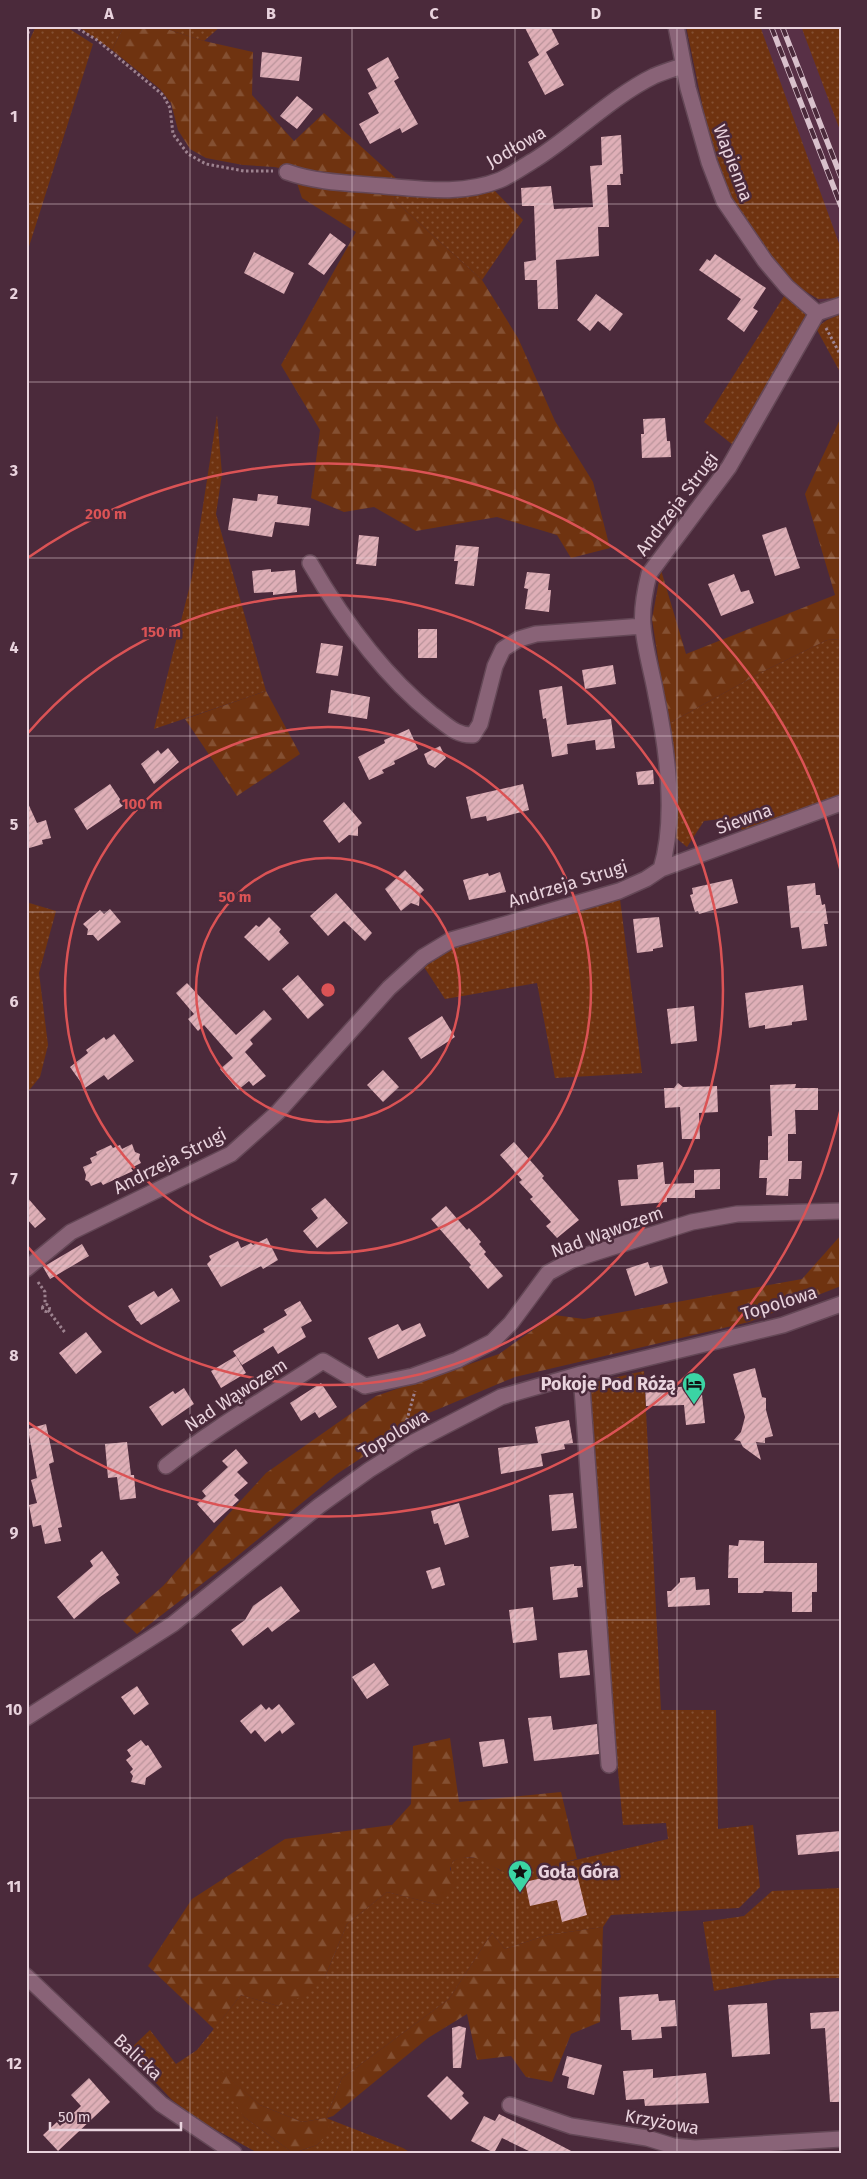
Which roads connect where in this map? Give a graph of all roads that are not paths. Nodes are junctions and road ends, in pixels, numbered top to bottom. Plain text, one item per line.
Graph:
1 (676, 26) edge
2 (682, 66) junction
3 (286, 172) road end
4 (841, 305) edge
5 (817, 313) junction
6 (310, 563) dead end
7 (642, 626) junction
8 (841, 804) edge
9 (660, 869) junction
10 (841, 1211) edge
11 (26, 1269) edge
12 (841, 1304) edge
13 (581, 1374) junction
14 (166, 1466) dead end
15 (26, 1718) edge
16 (609, 1765) dead end
17 (26, 1976) edge
18 (510, 2105) dead end
19 (841, 2139) edge
20 (234, 2153) edge

1 - 2 street, Wapienna
2 - 3 street, Jodłowa
2 - 5 street, Wapienna
4 - 5 street
5 - 7 street, Andrzeja Strugi
6 - 7 street
7 - 9 street, Andrzeja Strugi
8 - 9 street, Siewna
9 - 11 street, Andrzeja Strugi
10 - 14 street, Nad Wąwozem
12 - 13 street, Topolowa
13 - 15 street, Topolowa
13 - 16 street
17 - 20 street, Balicka
18 - 19 street, Krzyżowa

